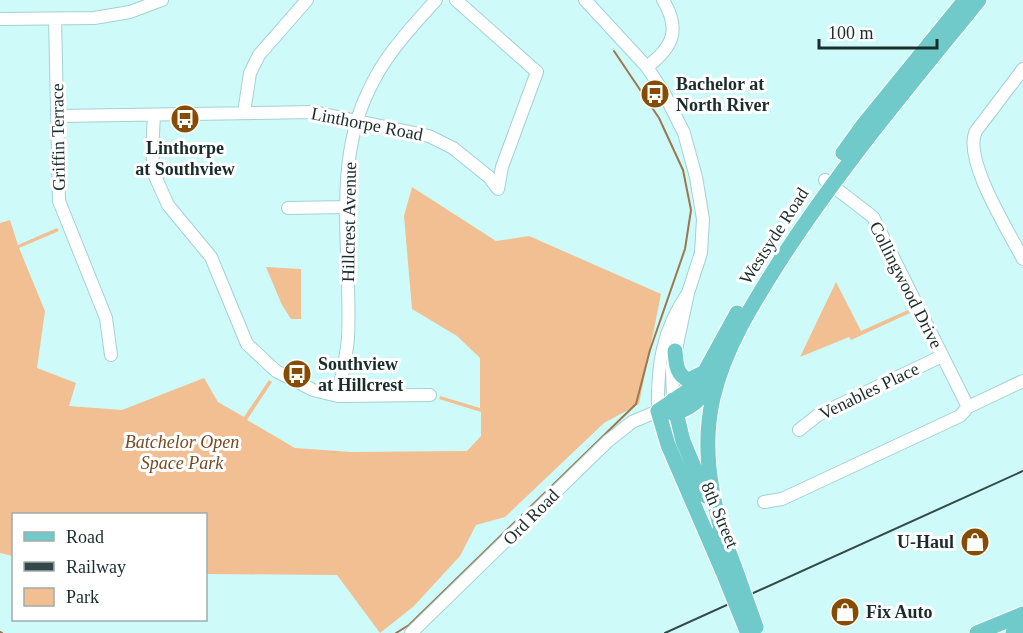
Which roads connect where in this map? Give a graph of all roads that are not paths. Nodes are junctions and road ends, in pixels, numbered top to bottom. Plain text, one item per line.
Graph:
1 (162, 0) edge
2 (307, 0) edge
3 (436, 0) edge
4 (456, 0) edge
5 (585, 0) edge
6 (663, 0) edge
7 (965, 0) edge
8 (980, 0) edge
9 (0, 19) edge
10 (55, 19) junction
11 (647, 67) junction
12 (1022, 75) edge
13 (244, 113) junction
14 (154, 114) junction
15 (58, 116) junction
16 (357, 121) junction
17 (828, 182) junction
18 (347, 207) junction
19 (288, 208) dead end
20 (1023, 259) edge
21 (688, 293) junction
22 (675, 351) junction
23 (111, 354) dead end
24 (728, 354) junction
25 (942, 356) junction
26 (708, 369) junction
27 (1023, 381) edge
28 (430, 395) dead end
29 (338, 396) junction
30 (674, 406) junction
31 (968, 407) junction
32 (658, 411) junction
33 (799, 430) dead end
34 (764, 502) dead end
35 (723, 536) junction
36 (729, 570) junction
37 (1023, 614) edge
38 (995, 626) junction
39 (1023, 629) edge
40 (754, 631) edge
41 (411, 633) edge
42 (968, 633) edge
43 (976, 633) edge
44 (1013, 633) edge

1 - 10 street
2 - 13 street
3 - 16 street, Hillcrest Avenue
4 - 16 street, Linthorpe Road
5 - 11 street
6 - 11 street
7 - 17 main road, Westsyde Road
8 - 17 main road, Westsyde Road
9 - 10 street
10 - 15 street, Griffin Terrace
11 - 21 street
12 - 20 street
13 - 14 street, Linthorpe Road
13 - 16 street, Linthorpe Road
14 - 15 street, Linthorpe Road
14 - 29 street
15 - 23 street, Griffin Terrace
16 - 18 street, Hillcrest Avenue
17 - 24 main road, Westsyde Road
17 - 25 street, Collingwood Drive
17 - 26 main road, Westsyde Road
18 - 19 street
18 - 29 street, Hillcrest Avenue
21 - 22 street
21 - 32 street
22 - 26 main road
22 - 30 street
24 - 30 main road
24 - 35 main road, Westsyde Road
25 - 31 street, Collingwood Drive
25 - 33 street, Venables Place
26 - 30 main road, Westsyde Road
27 - 31 street
28 - 29 street
30 - 32 main road
30 - 35 main road, 8th Street
31 - 34 street
32 - 36 main road, 8th Street
32 - 41 street, Ord Road
35 - 36 main road, 8th Street
36 - 40 main road, 8th Street, bridge
37 - 38 main road
38 - 42 main road
38 - 43 main road
39 - 44 main road

